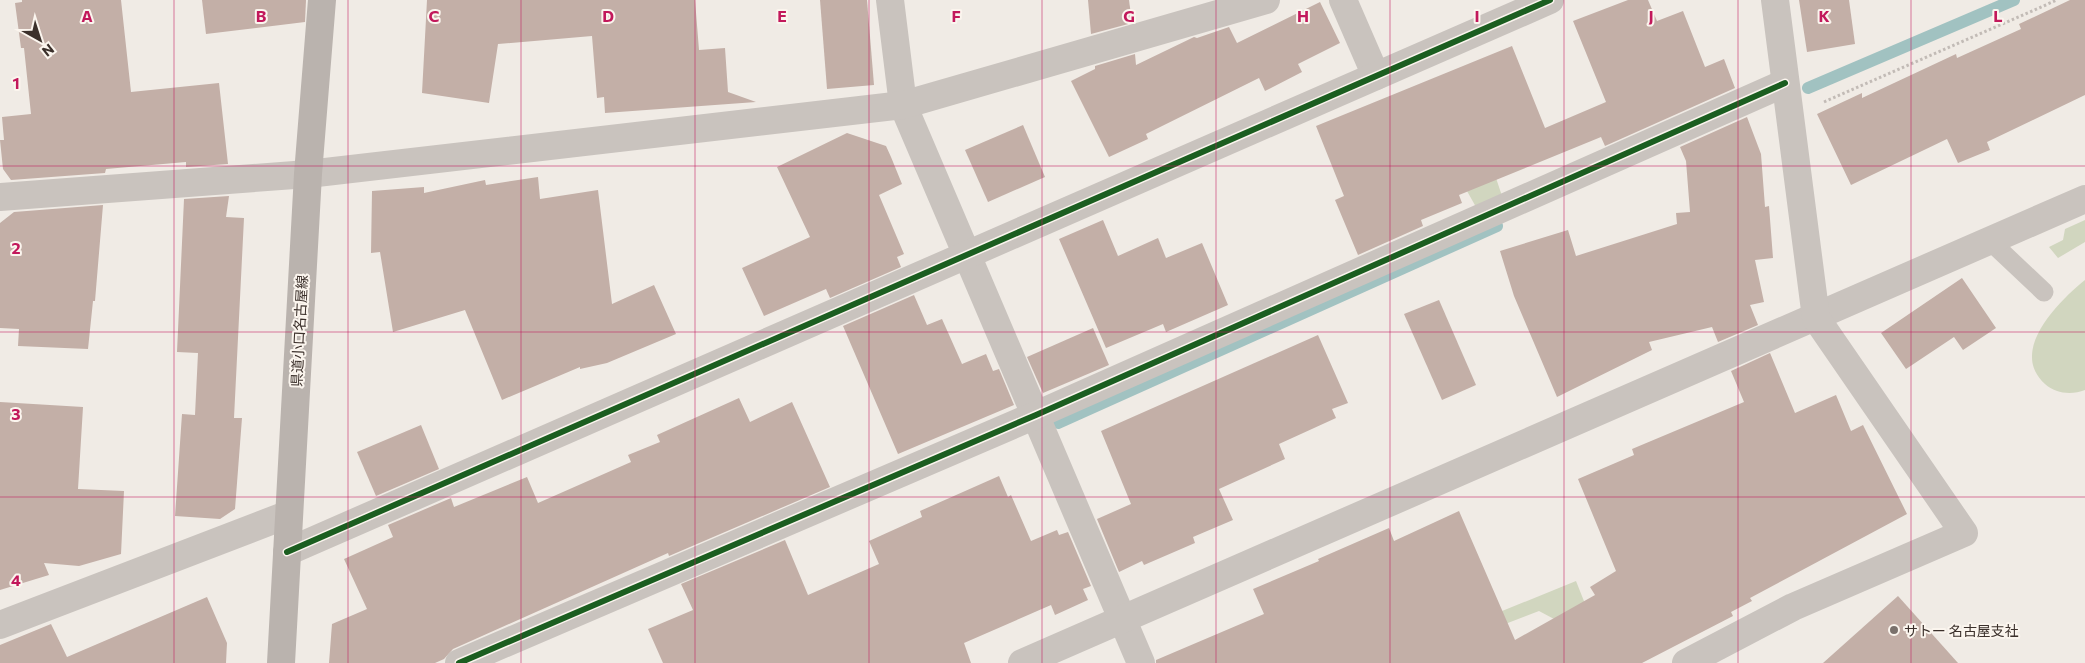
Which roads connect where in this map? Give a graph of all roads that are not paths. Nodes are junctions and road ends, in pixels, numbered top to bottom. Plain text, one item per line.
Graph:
1 (322, 0) edge
2 (890, 0) edge
3 (1266, 0) edge
4 (1343, 0) edge
5 (1550, 0) edge
6 (1775, 0) edge
7 (1376, 76) junction
8 (1785, 83) junction
9 (903, 105) junction
10 (308, 174) junction
11 (0, 197) edge
12 (2085, 199) edge
13 (1990, 241) junction
14 (967, 255) junction
15 (2044, 292) dead end
16 (1816, 318) junction
17 (1036, 415) junction
18 (289, 514) junction
19 (287, 552) junction
20 (1122, 619) junction
21 (0, 625) edge
22 (281, 663) edge
23 (459, 663) edge
24 (1022, 663) edge
25 (1141, 663) edge
26 (1686, 663) edge

1 - 10 main road, 県道小口名古屋線
2 - 9 street
3 - 9 street
4 - 7 street
5 - 7 street
6 - 8 street
7 - 14 street
8 - 16 street
8 - 17 street
9 - 10 street
9 - 14 street
10 - 11 street
10 - 18 main road, 県道小口名古屋線
12 - 13 street
13 - 15 lane
13 - 16 street
14 - 17 street
14 - 19 street
16 - 20 street
16 - 26 street
17 - 20 street
17 - 23 street
18 - 19 main road, 県道小口名古屋線
18 - 21 street
19 - 22 main road, 県道小口名古屋線
20 - 24 street
20 - 25 street

